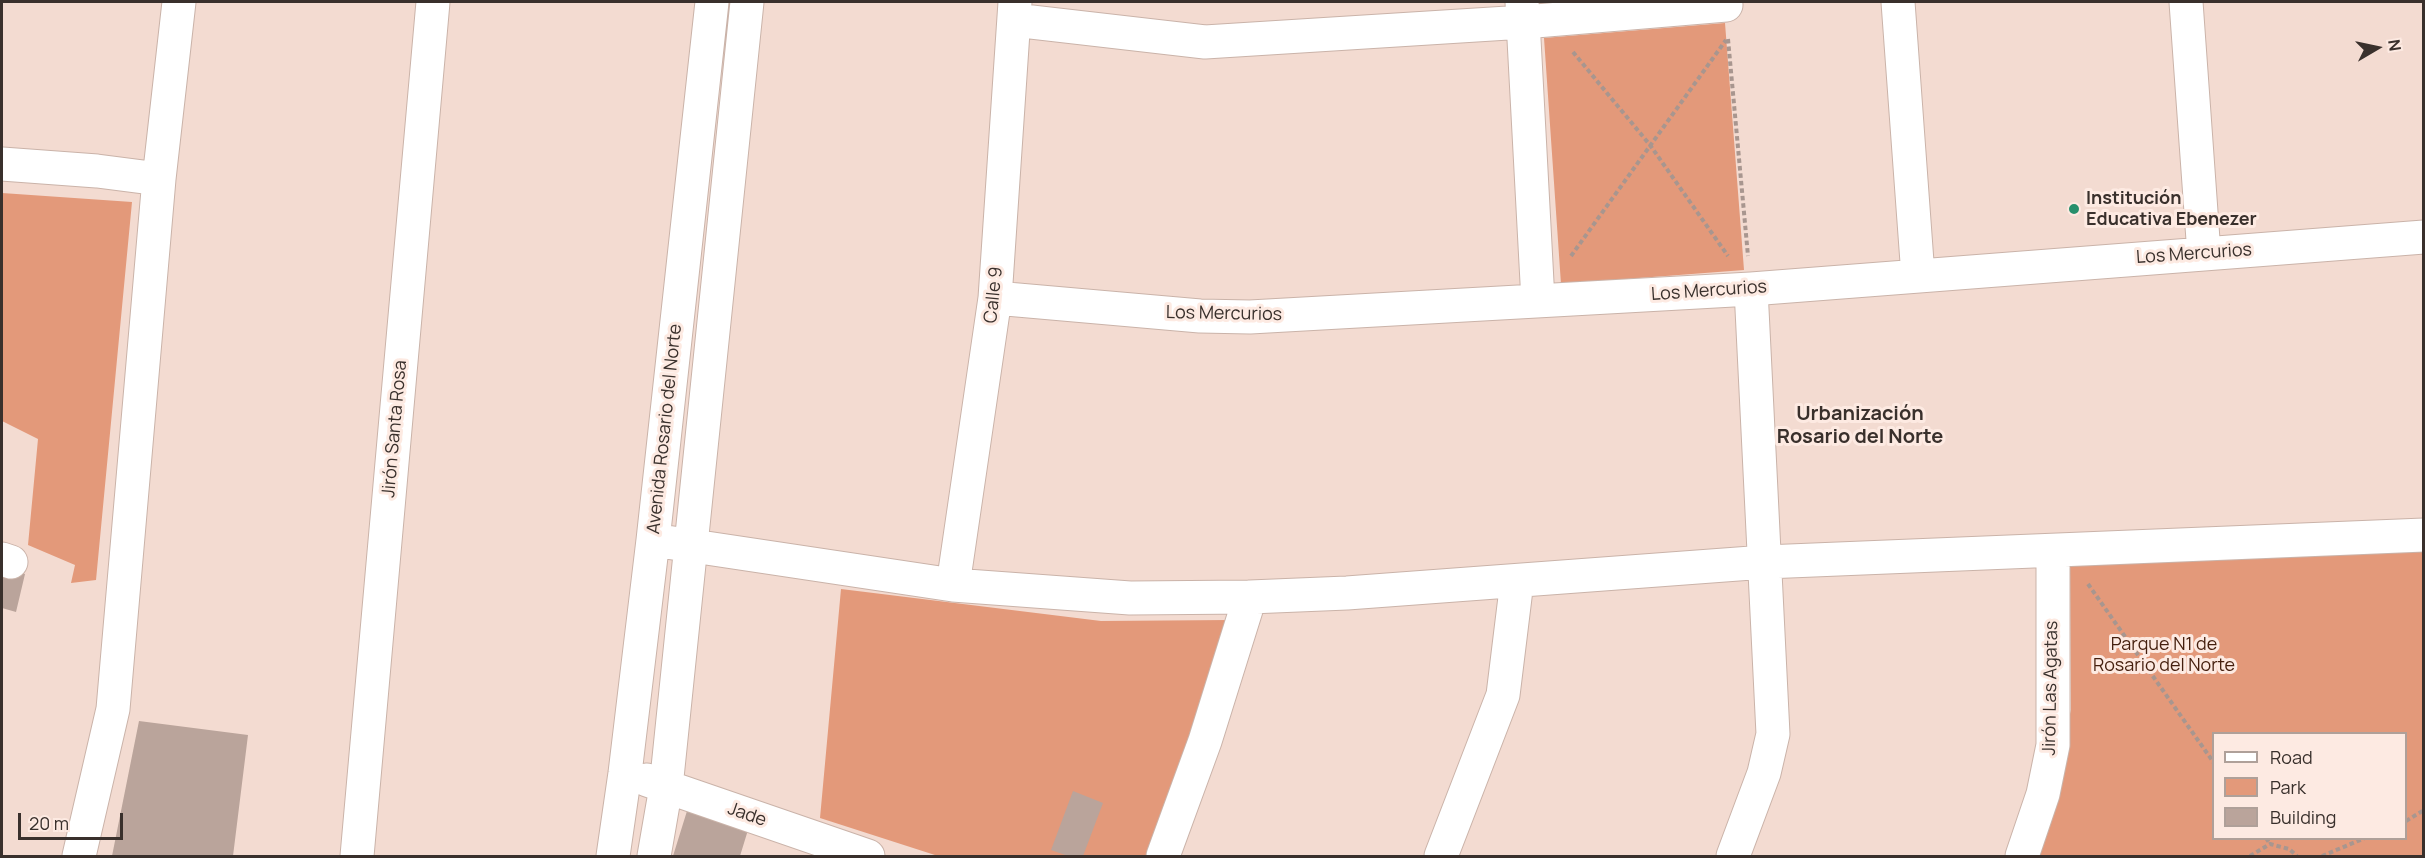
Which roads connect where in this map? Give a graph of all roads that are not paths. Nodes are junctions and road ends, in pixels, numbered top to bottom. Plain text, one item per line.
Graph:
1 (179, 2) edge
2 (433, 2) edge
3 (712, 2) edge
4 (747, 2) edge
5 (1898, 2) edge
6 (2186, 2) edge
7 (1726, 5) dead end
8 (1015, 10) edge
9 (1531, 15) edge
10 (2, 165) edge
11 (159, 179) junction
12 (2424, 237) edge
13 (2204, 254) junction
14 (1918, 276) junction
15 (1750, 289) junction
16 (995, 298) junction
17 (1538, 301) junction
18 (2424, 536) edge
19 (653, 540) junction
20 (691, 545) junction
21 (2052, 551) junction
22 (1765, 562) junction
23 (1517, 581) junction
24 (953, 585) junction
25 (1250, 597) junction
26 (625, 773) junction
27 (666, 787) junction
28 (79, 856) edge
29 (357, 856) edge
30 (612, 856) edge
31 (654, 856) edge
32 (868, 856) edge
33 (1163, 856) edge
34 (1441, 856) edge
35 (1733, 856) edge
36 (2022, 856) edge

1 - 11 street
2 - 29 street, Jirón Santa Rosa
3 - 19 street, Avenida Rosario del Norte
4 - 20 street, Avenida Rosario del Norte
5 - 14 street
6 - 13 street
7 - 9 street
8 - 9 street
8 - 16 street, Calle 9
9 - 17 street
10 - 11 street
11 - 28 street
12 - 13 street, Los Mercurios
13 - 14 street, Los Mercurios
14 - 15 street, Los Mercurios
15 - 17 street, Los Mercurios
15 - 22 street
16 - 17 street, Los Mercurios
16 - 24 street, Calle 9
18 - 21 street
19 - 20 street
19 - 26 street, Avenida Rosario del Norte
20 - 24 street
20 - 27 street, Avenida Rosario del Norte
21 - 22 street
21 - 36 street, Jirón Las Agatas
22 - 23 street
22 - 35 street
23 - 25 street
23 - 34 street
24 - 25 street
25 - 33 street
26 - 27 street, Jade
26 - 30 street, Avenida Rosario del Norte
27 - 31 street, Avenida Rosario del Norte
27 - 32 street, Jade

